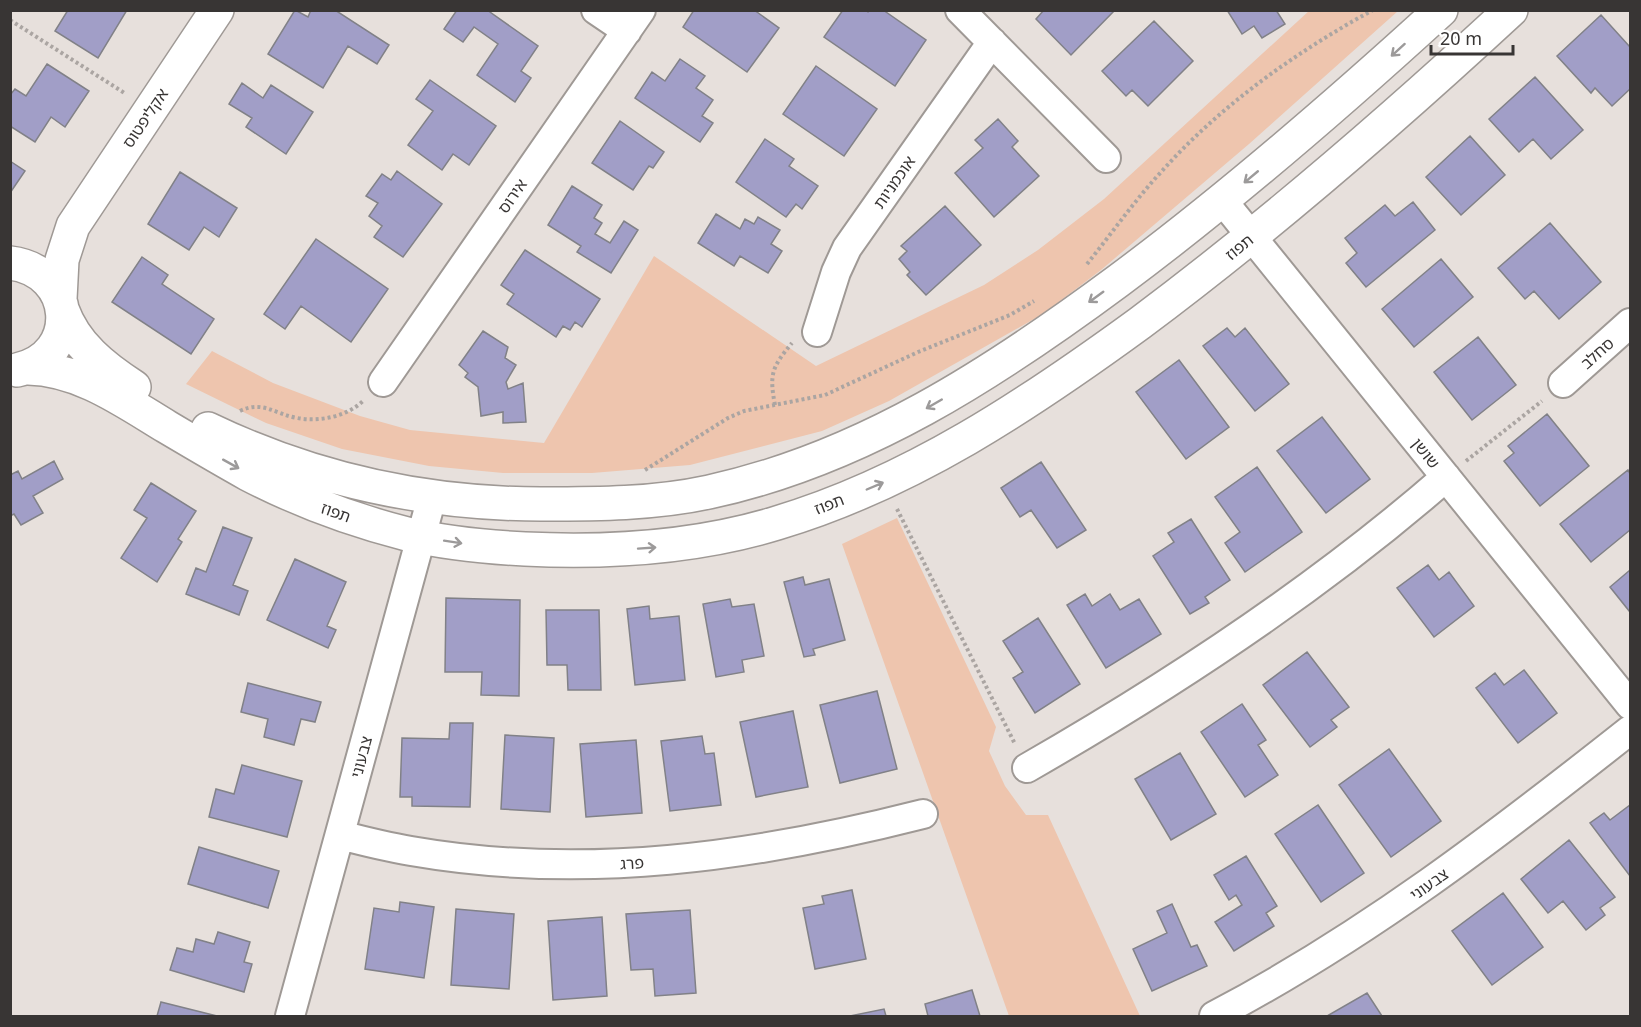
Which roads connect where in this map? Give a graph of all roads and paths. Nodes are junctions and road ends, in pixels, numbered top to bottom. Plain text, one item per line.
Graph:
1 (217, 10) edge
2 (596, 10) edge
3 (960, 10) edge
4 (1373, 10) edge
5 (1441, 10) edge
6 (1511, 10) edge
7 (10, 20) edge
8 (634, 21) edge
9 (992, 42) junction
10 (150, 110) junction
11 (1106, 158) dead end
12 (1222, 200) junction
13 (73, 226) junction
14 (1251, 236) junction
15 (10, 262) edge
16 (1086, 264) dead end
17 (1036, 300) dead end
18 (61, 304) junction
19 (1630, 323) edge
20 (817, 332) dead end
21 (19, 369) edge
22 (383, 382) joint
23 (1563, 383) joint
24 (213, 431) junction
25 (640, 473) dead end
26 (1446, 477) junction
27 (884, 482) junction
28 (432, 497) junction
29 (421, 537) junction
30 (1630, 705) edge
31 (1630, 730) edge
32 (1027, 768) joint
33 (923, 814) dead end
34 (340, 835) junction
35 (290, 1017) edge
36 (1214, 1017) edge

1 - 10 street, אקליפטוס
2 - 8 street
3 - 9 street
4 - 16 path
5 -> 12 street, תפוז
6 - 14 street, תפוז
7 - 10 path
8 - 22 street, אירוס
9 - 11 street
9 - 20 street, אוכמניות
10 - 13 street, אקליפטוס
12 - 14 street, שושן
12 -> 28 street, תפוז
13 - 15 street, אקליפטוס
13 - 18 street, אקליפטוס
14 - 26 street, שושן
14 - 27 street, תפוז
15 - 18 street, תפוז
17 - 25 path
18 - 21 street, אקליפטוס
18 - 24 street, תפוז
19 - 23 street, סחלב
21 -> 29 street, תפוז
22 - 24 path
23 - 26 path
24 - 28 street, תפוז
26 - 30 street, שושן
26 - 32 street
29 -> 27 street, תפוז
27 - 32 path
28 - 29 street, צבעוני
29 - 34 street, צבעוני
31 - 36 street, צבעוני
33 - 34 street, פרג
34 - 35 street, צבעוני

